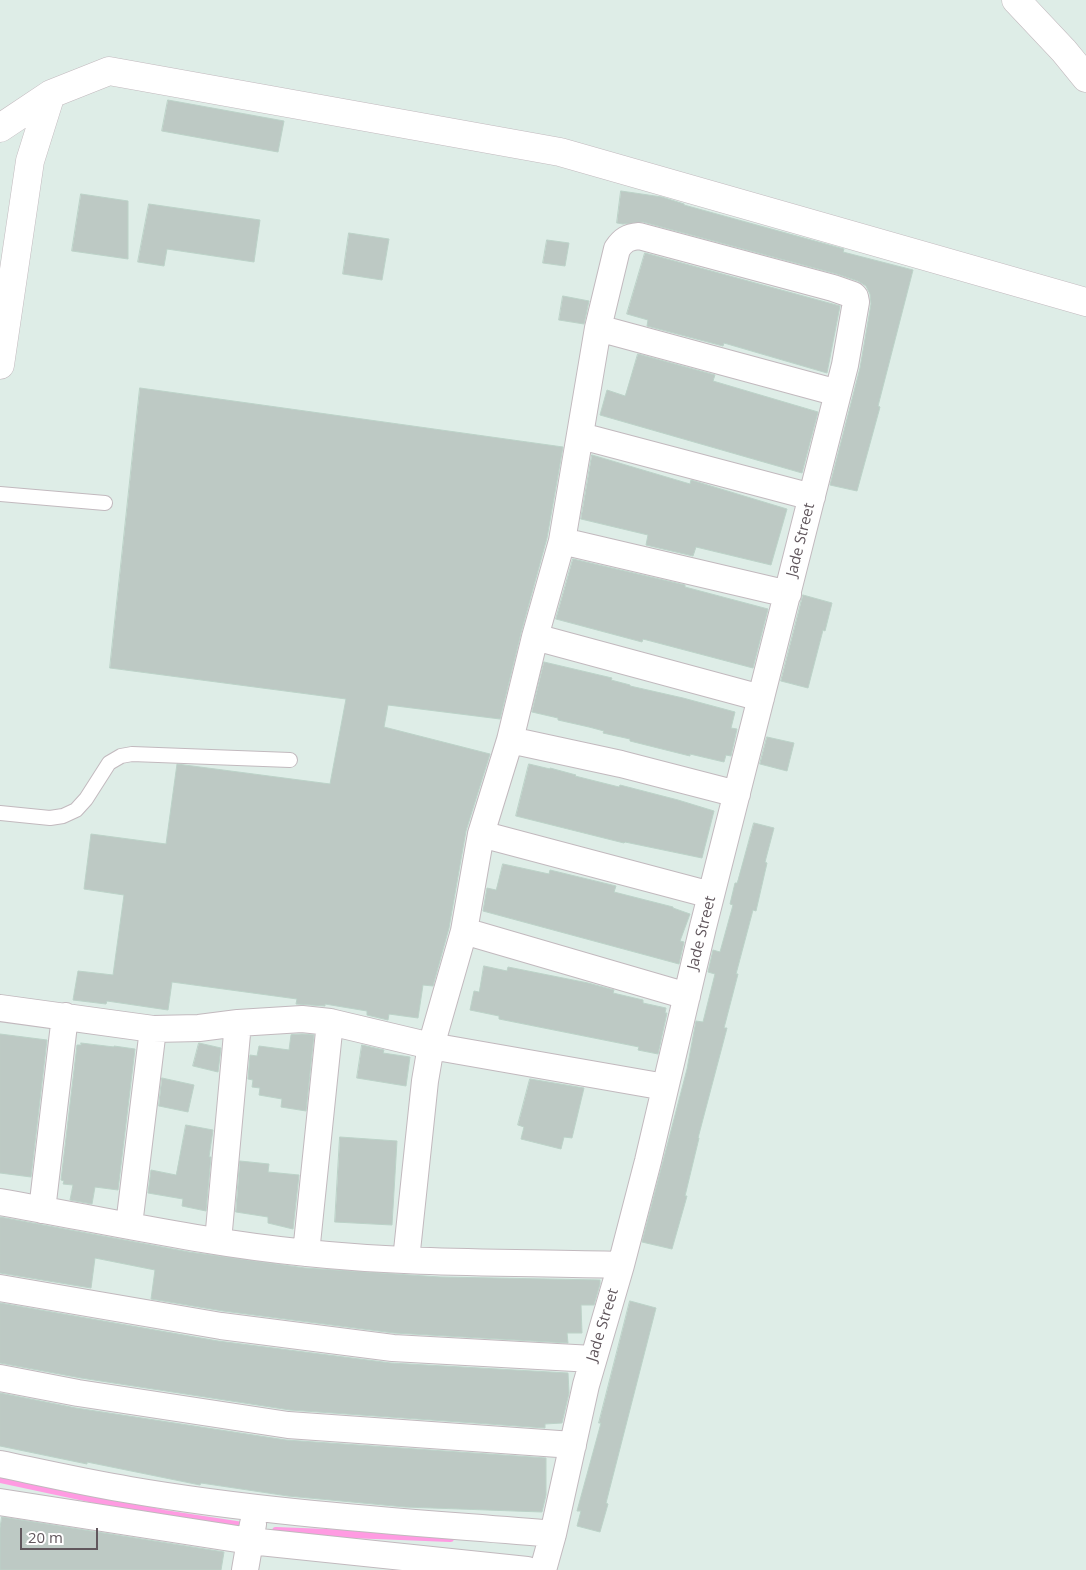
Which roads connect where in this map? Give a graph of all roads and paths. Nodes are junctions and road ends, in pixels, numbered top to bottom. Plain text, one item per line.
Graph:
1 (1016, 0) edge
2 (1086, 78) edge
3 (52, 94) junction
4 (0, 128) edge
5 (1086, 302) edge
6 (598, 328) junction
7 (0, 365) edge
8 (838, 393) junction
9 (581, 436) junction
10 (0, 494) edge
11 (812, 497) junction
12 (105, 503) dead end
13 (562, 540) junction
14 (788, 594) junction
15 (535, 637) junction
16 (762, 698) junction
17 (510, 740) junction
18 (290, 760) dead end
19 (737, 794) junction
20 (0, 813) edge
21 (481, 834) junction
22 (712, 895) junction
23 (464, 931) junction
24 (687, 996) junction
25 (0, 1008) edge
26 (65, 1016) junction
27 (330, 1022) junction
28 (238, 1023) junction
29 (153, 1029) junction
30 (432, 1046) junction
31 (665, 1087) junction
32 (0, 1202) edge
33 (42, 1210) junction
34 (129, 1225) junction
35 (218, 1241) junction
36 (306, 1253) junction
37 (406, 1260) junction
38 (621, 1265) junction
39 (0, 1288) edge
40 (593, 1359) junction
41 (0, 1378) edge
42 (572, 1445) junction
43 (0, 1464) edge
44 (0, 1502) edge
45 (256, 1507) junction
46 (553, 1534) junction
47 (250, 1541) junction
48 (245, 1570) edge
49 (527, 1570) edge
50 (543, 1570) edge

1 - 2 street
3 - 4 street
3 - 5 street
3 - 7 street
6 - 8 street
6 - 8 street, Jade Street
6 - 9 street
8 - 11 street, Jade Street
9 - 11 street
9 - 13 street
10 - 12 lane
11 - 14 street, Jade Street
13 - 14 street
13 - 15 street
14 - 16 street, Jade Street
15 - 16 street
15 - 17 street
16 - 19 street, Jade Street
17 - 19 street
17 - 21 street
18 - 20 lane
19 - 22 street, Jade Street
21 - 22 street
21 - 23 street
22 - 24 street, Jade Street
23 - 24 street
23 - 30 street
24 - 31 street, Jade Street
25 - 26 street
26 - 29 street
26 - 33 street
27 - 28 street
27 - 30 street
27 - 36 street
28 - 29 street
28 - 35 street
29 - 34 street
30 - 31 street
30 - 37 street
31 - 38 street, Jade Street
32 - 33 street
33 - 34 street
34 - 35 street
35 - 36 street
36 - 37 street
37 - 38 street
38 - 40 street, Jade Street
39 - 40 street
40 - 42 street, Jade Street
41 - 42 street
42 - 46 street, Jade Street
43 - 45 street
44 - 47 street
45 - 46 street
45 - 47 street
46 - 50 street, Jade Street
47 - 48 street
47 - 49 street

